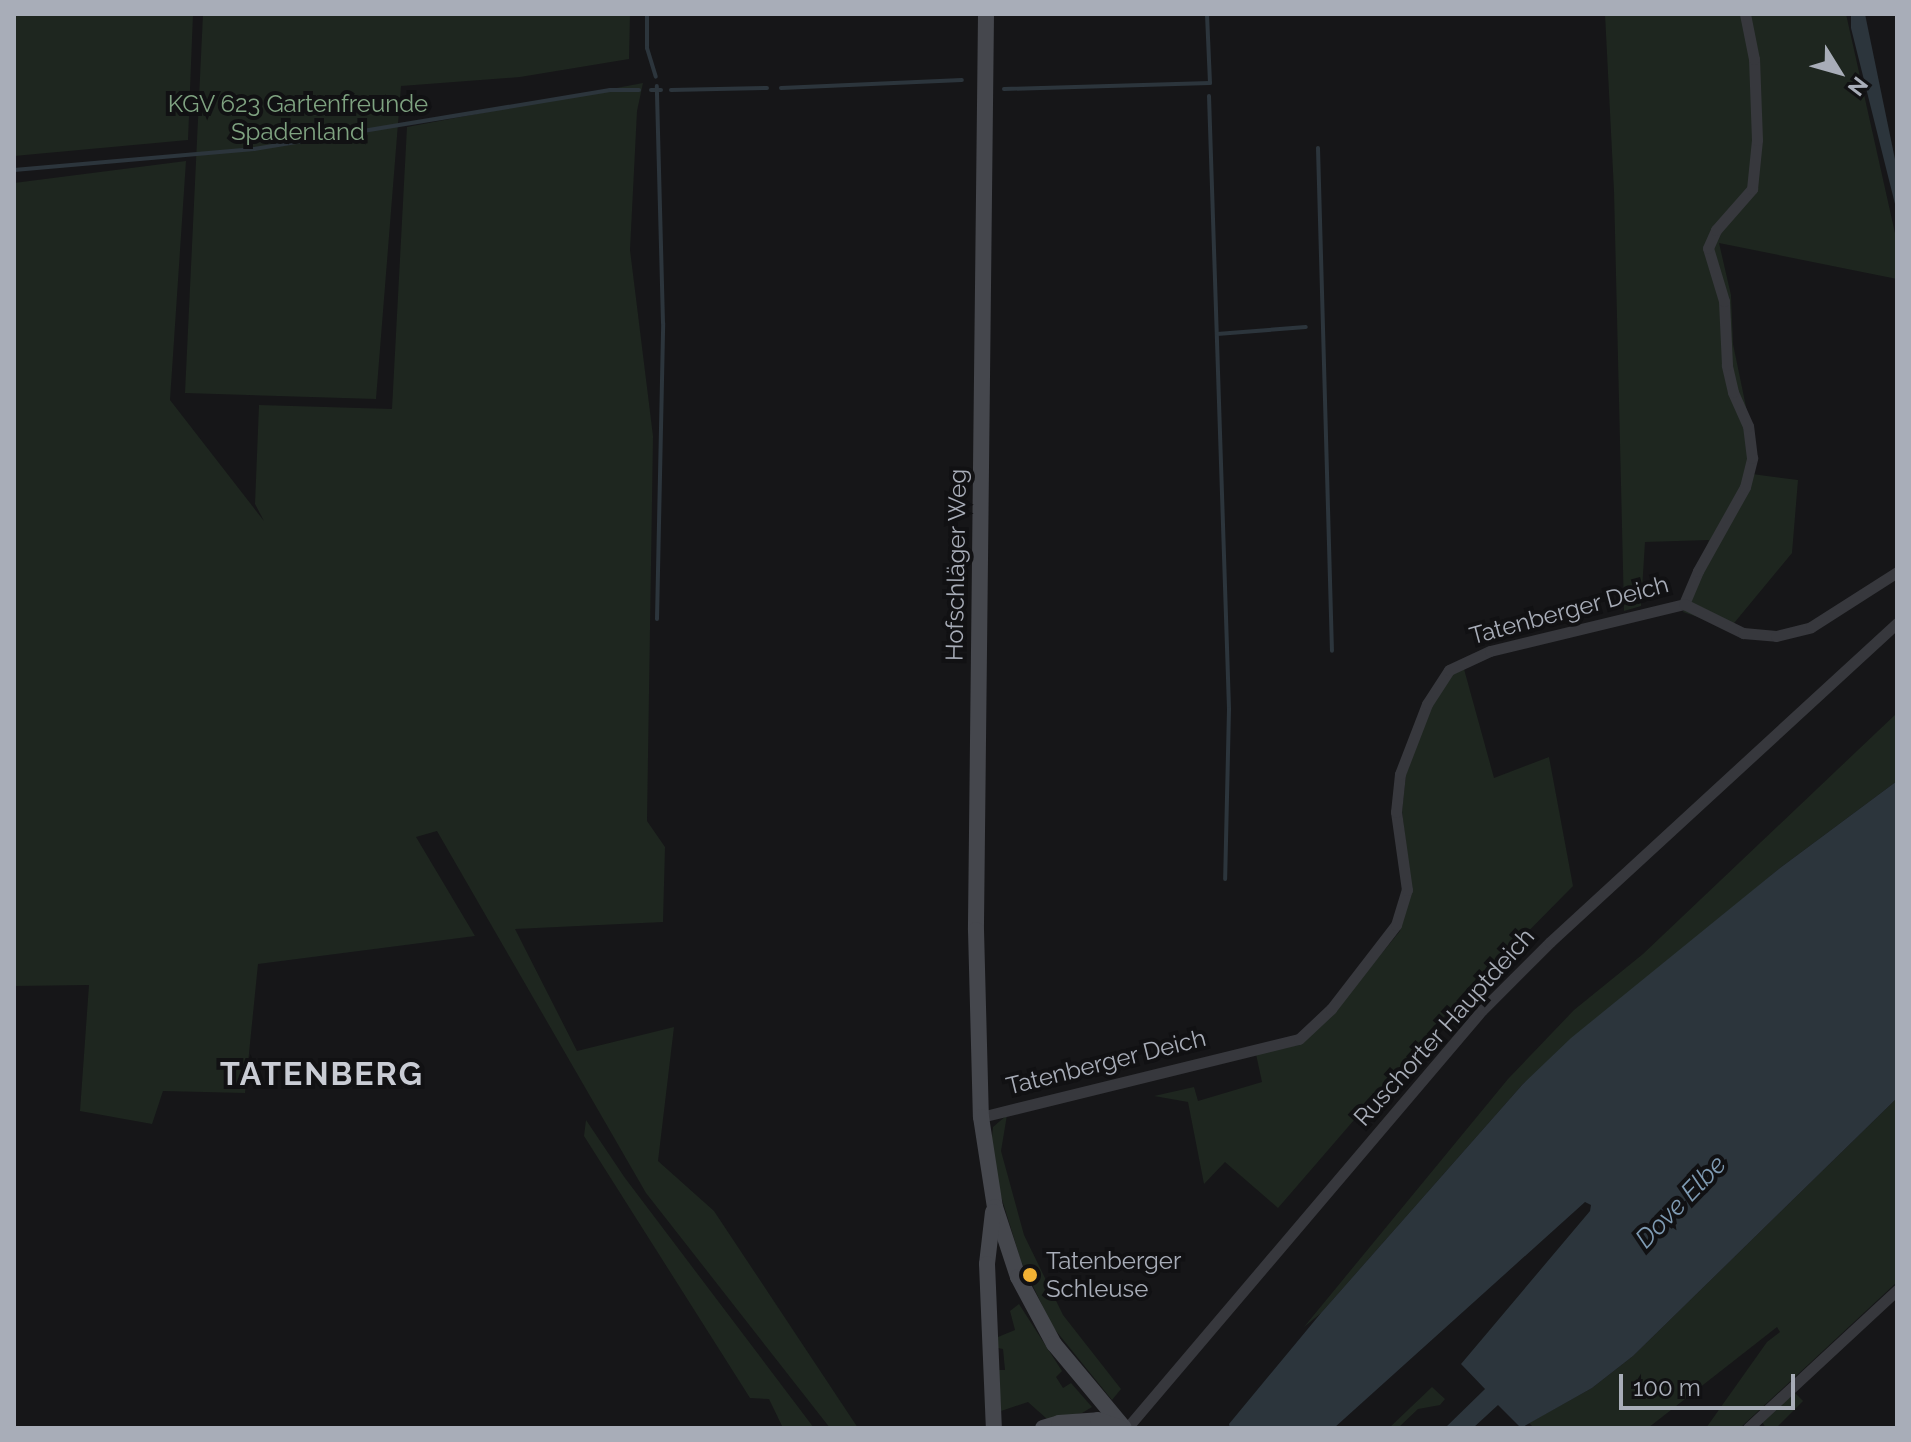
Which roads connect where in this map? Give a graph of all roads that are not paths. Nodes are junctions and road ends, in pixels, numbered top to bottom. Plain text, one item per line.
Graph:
1 (986, 14) edge
2 (1745, 14) edge
3 (1897, 572) edge
4 (1684, 604) junction
5 (1897, 623) edge
6 (981, 1117) junction
7 (995, 1207) junction
8 (1897, 1290) edge
9 (994, 1428) edge
10 (1043, 1428) edge
11 (1124, 1428) edge
12 (1748, 1428) edge

1 - 6 street, Hofschläger Weg
2 - 4 street
3 - 4 street, Tatenberger Deich
4 - 6 street, Tatenberger Deich
5 - 11 street, Ruschorter Hauptdeich
6 - 7 street, Hofschläger Weg
7 - 9 street
7 - 11 street
8 - 12 street
10 - 11 street

